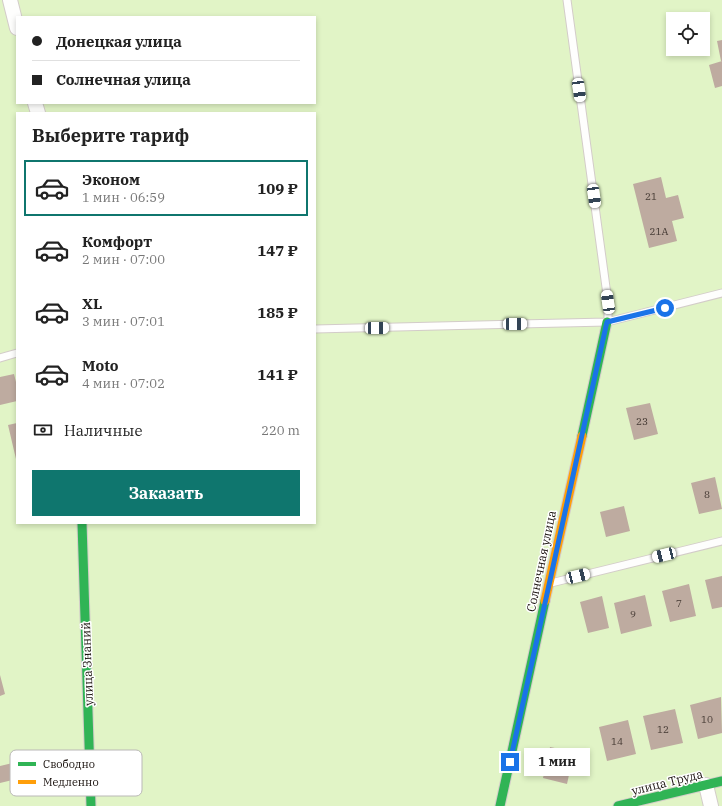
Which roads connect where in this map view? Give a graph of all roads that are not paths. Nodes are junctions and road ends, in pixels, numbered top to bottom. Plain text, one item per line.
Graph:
1 (10, 0) edge
2 (567, 0) edge
3 (16, 24) edge
4 (722, 293) edge
5 (607, 322) junction
6 (316, 330) edge
7 (16, 353) edge
8 (0, 358) edge
9 (82, 524) edge
10 (722, 541) edge
11 (549, 584) junction
12 (89, 750) edge
13 (722, 781) edge
14 (706, 785) junction
15 (91, 796) edge
16 (91, 806) edge
17 (500, 806) edge
18 (618, 806) edge
19 (711, 806) edge

1 - 3 street
2 - 5 lane
4 - 5 lane
5 - 6 lane
5 - 11 street, Солнечная улица
7 - 8 lane
9 - 12 street, улица Знаний
10 - 11 lane
11 - 17 street, Солнечная улица
13 - 14 street, улица Труда
14 - 18 street, улица Труда
14 - 19 street
15 - 16 street, улица Знаний

